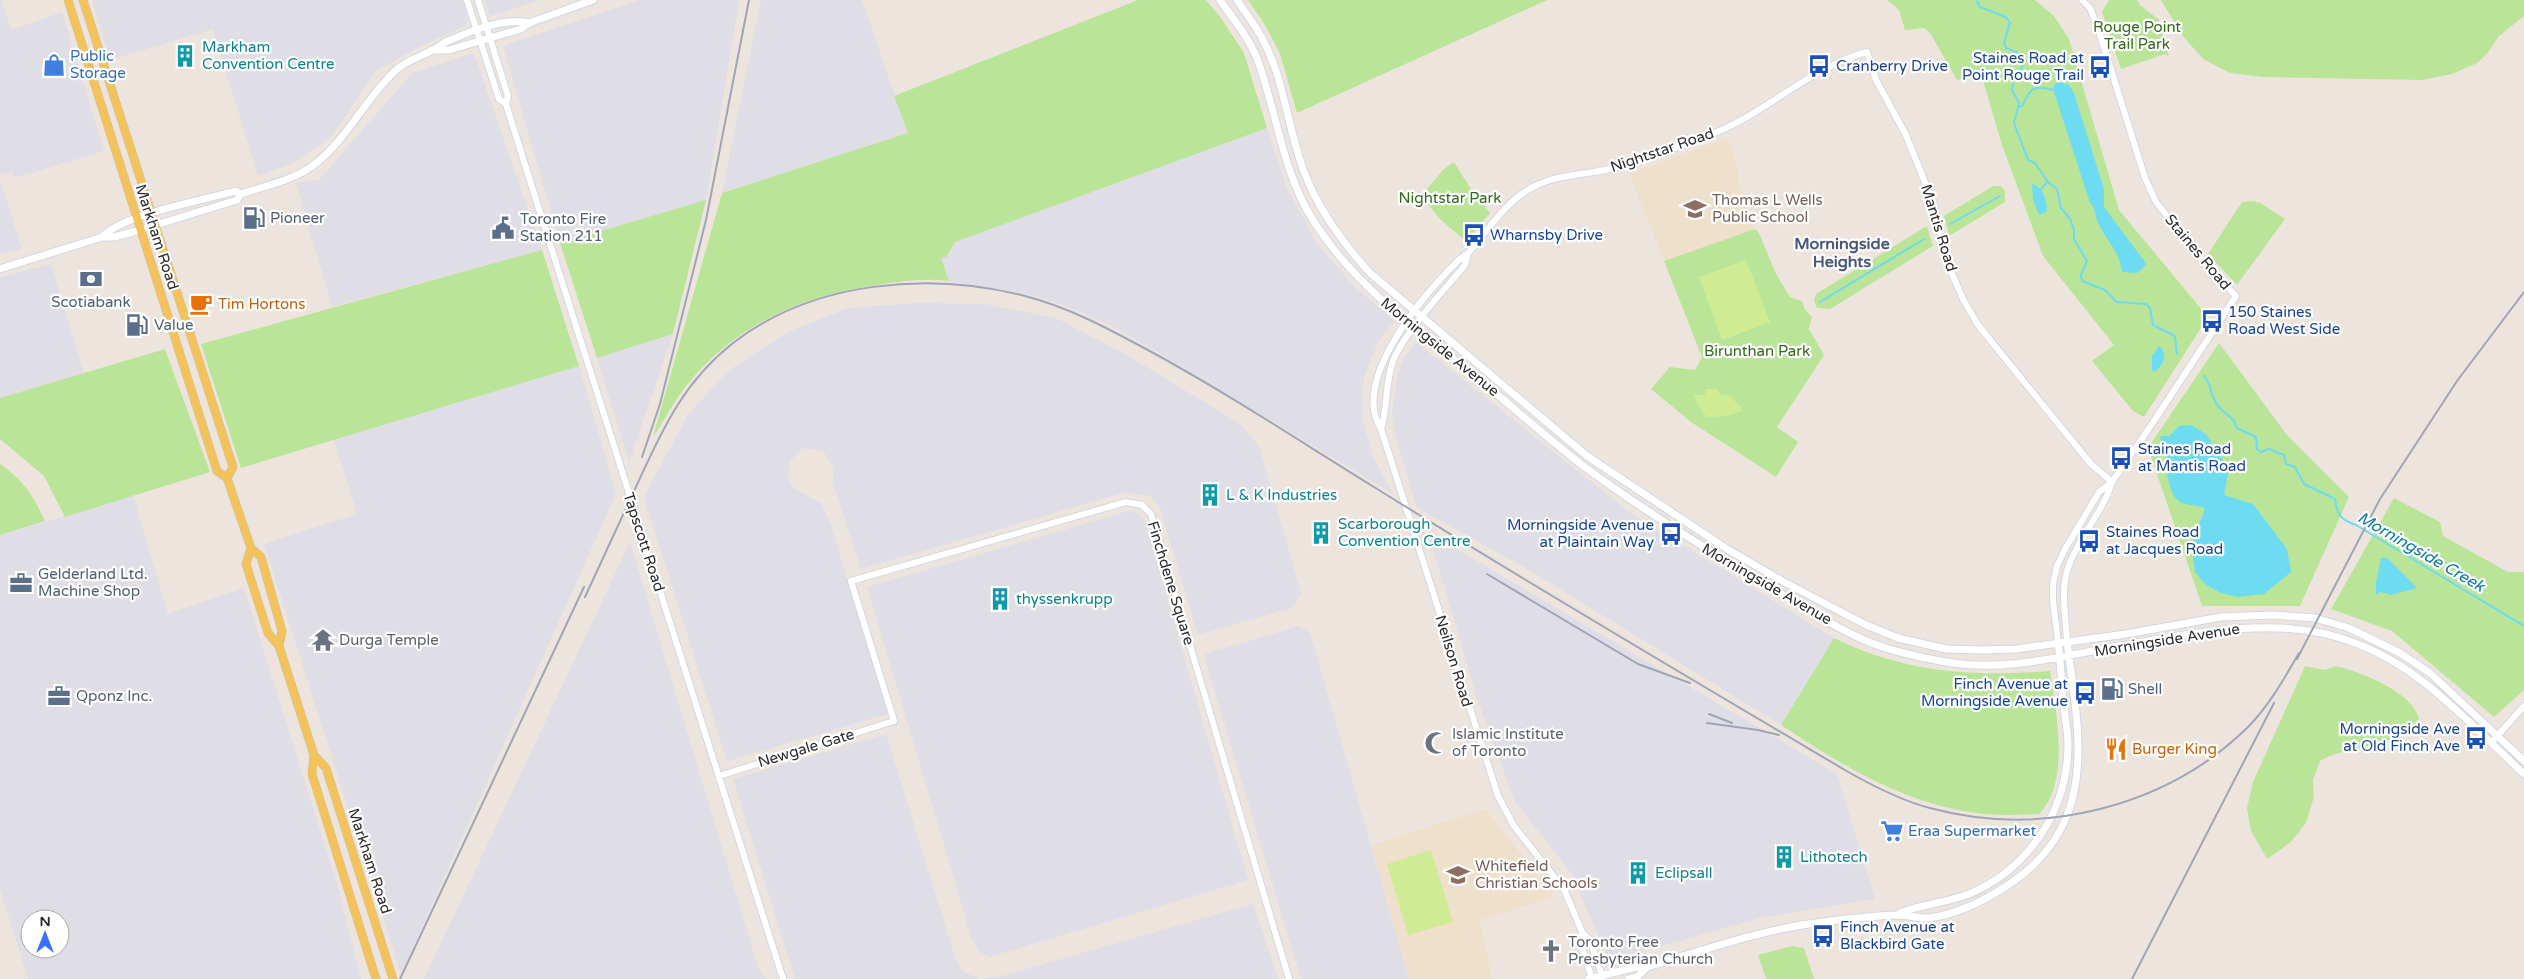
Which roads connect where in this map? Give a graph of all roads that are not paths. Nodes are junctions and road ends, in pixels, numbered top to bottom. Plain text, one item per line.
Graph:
1 (68, 0) edge
2 (83, 0) edge
3 (467, 0) edge
4 (478, 0) edge
5 (593, 0) edge
6 (1220, 0) edge
7 (1237, 0) edge
8 (2082, 0) edge
9 (529, 23) junction
10 (487, 28) junction
11 (476, 31) junction
12 (490, 37) junction
13 (479, 40) junction
14 (432, 50) junction
15 (1867, 52) joint
16 (506, 104) junction
17 (241, 194) junction
18 (151, 214) junction
19 (136, 219) junction
20 (154, 225) junction
21 (140, 230) junction
22 (102, 237) junction
23 (1468, 254) junction
24 (0, 269) edge
25 (1414, 312) junction
26 (1422, 318) junction
27 (1406, 321) junction
28 (1414, 328) junction
29 (1511, 392) junction
30 (1504, 400) junction
31 (1381, 429) junction
32 (227, 478) junction
33 (2112, 482) junction
34 (251, 548) junction
35 (1898, 638) junction
36 (2067, 641) junction
37 (2058, 642) junction
38 (279, 646) junction
39 (1896, 651) junction
40 (2069, 655) junction
41 (2060, 657) junction
42 (2524, 706) edge
43 (894, 721) joint
44 (2496, 737) junction
45 (2491, 743) junction
46 (314, 755) junction
47 (2524, 761) edge
48 (2524, 774) edge
49 (719, 776) junction
50 (1897, 914) junction
51 (1582, 932) junction
52 (1647, 967) junction
53 (1603, 977) edge
54 (376, 979) edge
55 (393, 979) edge
56 (783, 979) edge
57 (1289, 979) edge
58 (1591, 979) edge
59 (1629, 979) edge

1 - 19 main road, Markham Road
2 - 18 main road, Markham Road
3 - 11 street, Tapscott Road
4 - 10 street, Tapscott Road
5 - 9 main road
6 - 27 main road, Morningside Avenue
7 - 25 main road, Morningside Avenue
8 - 33 street, Staines Road
9 - 10 main road
9 - 12 main road
10 - 11 main road
10 - 12 street, Tapscott Road
11 - 13 street, Tapscott Road
11 - 14 main road
12 - 13 main road
12 - 16 street, Tapscott Road
13 - 14 main road
13 - 16 street, Tapscott Road
14 - 17 main road
15 - 23 street, Nightstar Road
15 - 33 street, Mantis Road
16 - 49 street, Tapscott Road
17 - 18 main road
17 - 20 main road
18 - 19 main road
18 - 20 main road, Markham Road
19 - 21 main road, Markham Road
19 - 22 main road
20 - 21 main road
20 - 32 main road, Markham Road
21 - 22 main road
21 - 32 main road, Markham Road
22 - 24 main road
23 - 25 street, Nightstar Road
23 - 26 street, Nightstar Road
25 - 26 main road, Morningside Avenue
25 - 27 street, Nightstar Road
26 - 28 street, Nightstar Road
26 - 29 main road, Morningside Avenue
27 - 28 main road, Morningside Avenue
27 - 31 street, Neilson Road
28 - 30 main road, Morningside Avenue
28 - 31 street, Neilson Road
29 - 30 main road
29 - 35 main road, Morningside Avenue
30 - 39 main road, Morningside Avenue
31 - 51 street, Neilson Road
32 - 34 main road, Markham Road
33 - 36 street, Staines Road
33 - 37 street, Staines Road
34 - 38 main road, Markham Road
34 - 38 main road, Markham Road
35 - 37 main road, Morningside Avenue
35 - 39 main road
36 - 37 main road, Morningside Avenue
36 - 40 main road, Staines Road
36 - 44 main road, Morningside Avenue
37 - 41 main road
38 - 46 main road, Markham Road
39 - 41 main road, Morningside Avenue
40 - 41 main road, Morningside Avenue
40 - 45 main road, Morningside Avenue
40 - 50 main road, Staines Road
41 - 50 main road
42 - 44 street
43 - 49 street, Newgale Gate
43 - 57 street, Finchdene Square
44 - 45 street
44 - 47 main road, Morningside Avenue
45 - 48 main road, Morningside Avenue
46 - 54 main road, Markham Road
46 - 55 main road, Markham Road
49 - 56 street, Tapscott Road
50 - 52 main road
51 - 53 street, Neilson Road
51 - 58 street, Neilson Road
52 - 53 main road
52 - 59 main road
53 - 58 main road

